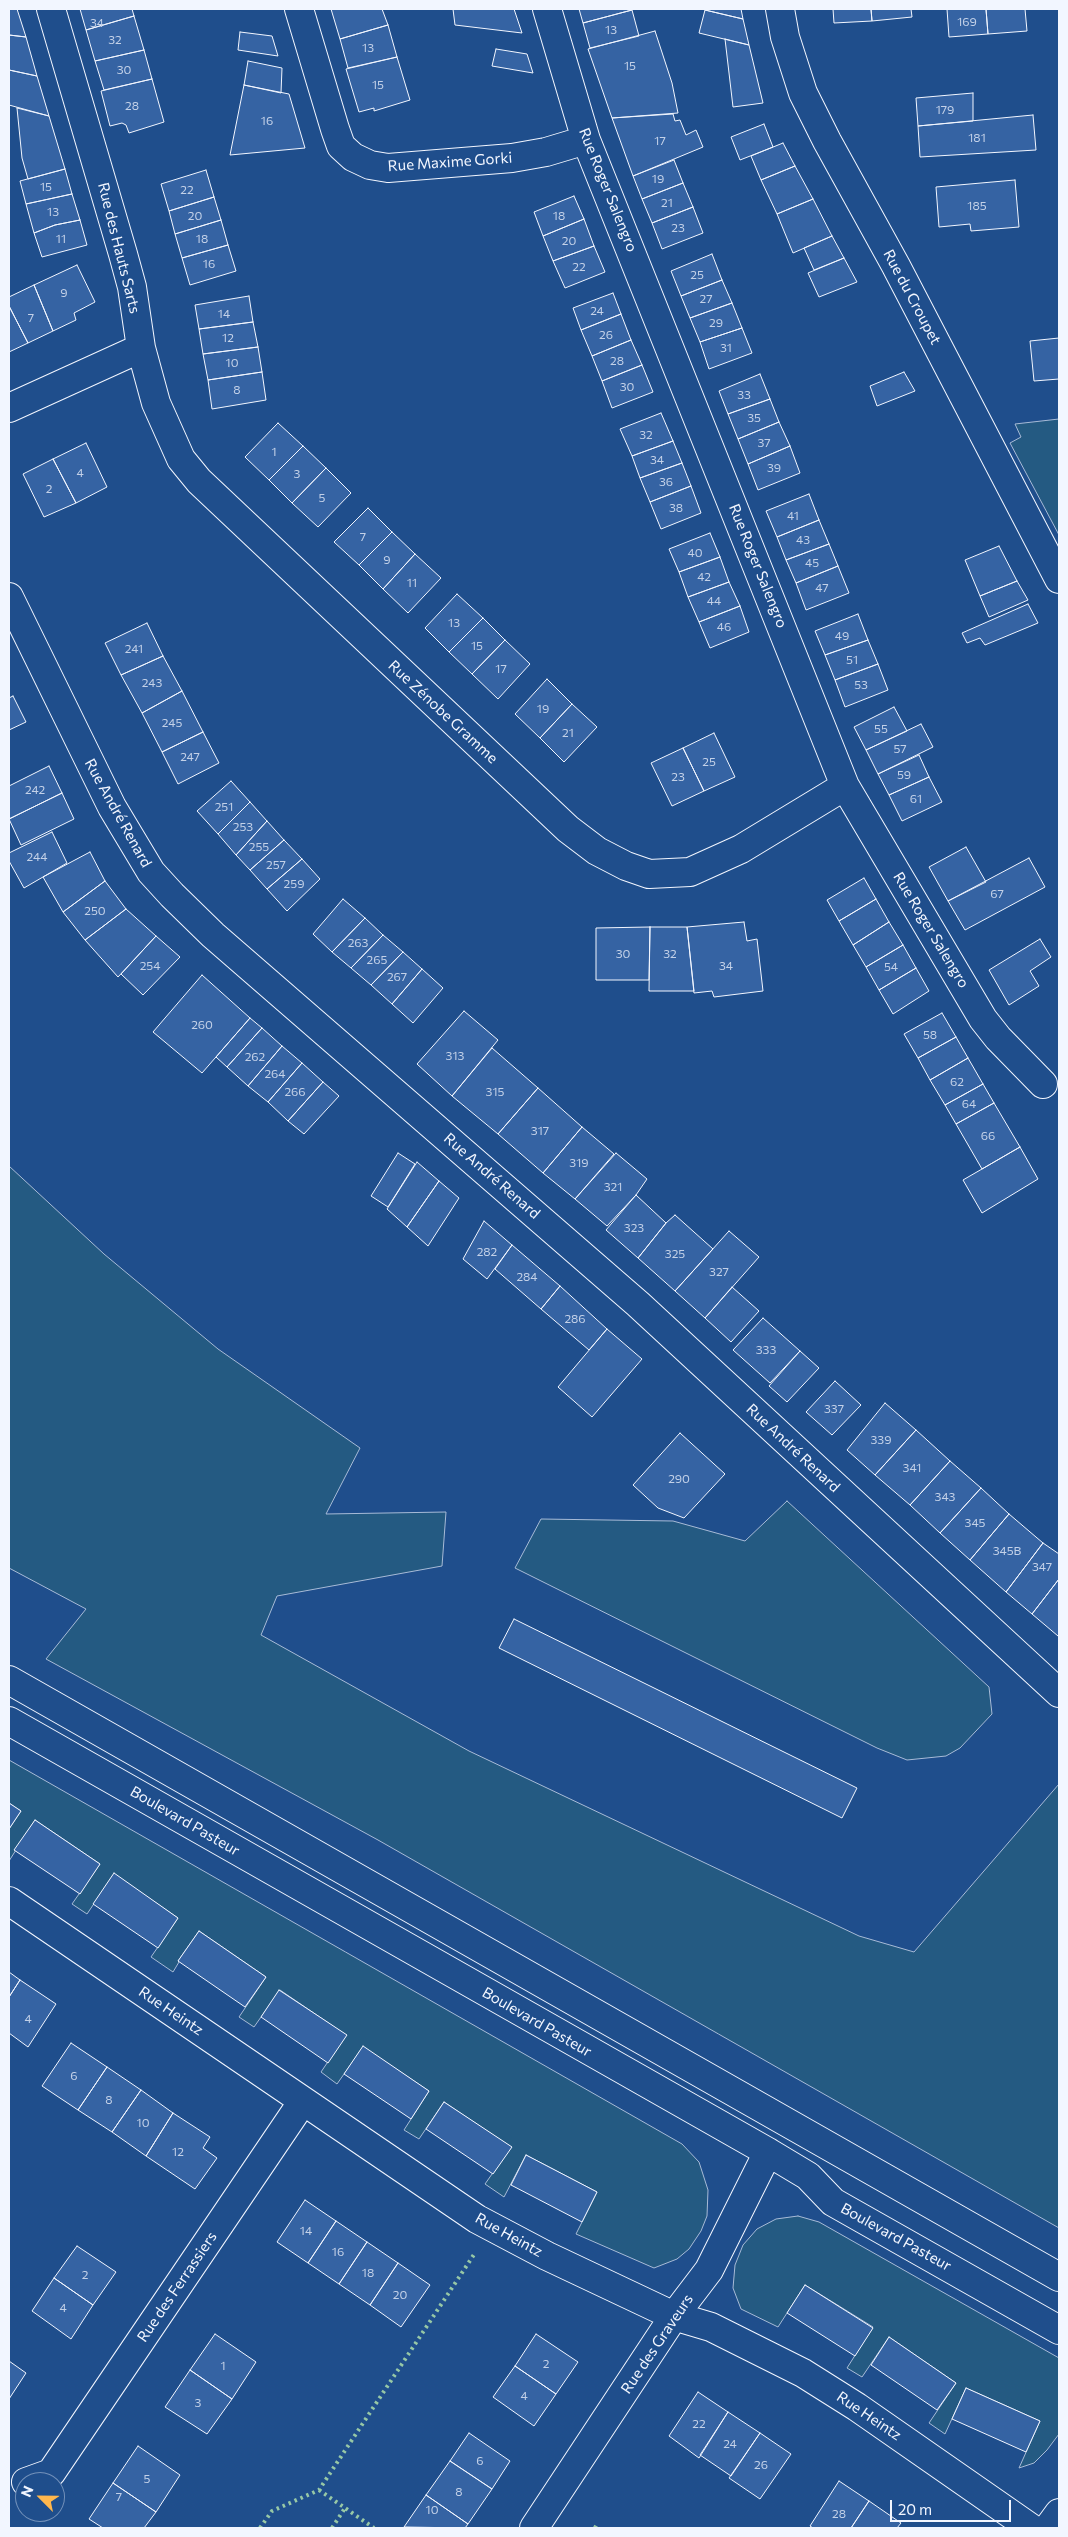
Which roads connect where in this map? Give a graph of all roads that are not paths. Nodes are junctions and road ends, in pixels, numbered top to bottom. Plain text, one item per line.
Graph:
1 (51, 9) edge
2 (299, 9) edge
3 (547, 9) edge
4 (780, 9) edge
5 (586, 140) junction
6 (141, 348) junction
7 (9, 408) edge
8 (1059, 579) edge
9 (9, 597) edge
10 (845, 786) junction
11 (1043, 1084) dead end
12 (9, 1680) edge
13 (1059, 1693) edge
14 (9, 1721) edge
15 (9, 1901) edge
16 (303, 2101) junction
17 (768, 2152) junction
18 (1059, 2277) edge
19 (674, 2316) junction
20 (1059, 2330) edge
21 (52, 2472) edge
22 (1059, 2513) edge
23 (534, 2528) edge
24 (1031, 2528) edge
25 (1048, 2528) edge

1 - 6 street, Rue des Hauts Sarts
2 - 5 street, Rue Maxime Gorki
3 - 5 street, Rue Roger Salengro
4 - 8 street, Rue du Croupet
5 - 10 street, Rue Roger Salengro
6 - 7 street
6 - 10 street, Rue Zénobe Gramme
9 - 13 street, Rue André Renard
10 - 11 street, Rue Roger Salengro
12 - 18 street
14 - 17 street, Boulevard Pasteur
15 - 16 street, Rue Heintz
16 - 19 street, Rue Heintz
16 - 21 street, Rue des Ferrassiers
17 - 19 street, Rue des Graveurs
17 - 20 street, Boulevard Pasteur
19 - 23 street, Rue des Graveurs
19 - 24 street, Rue Heintz
22 - 25 street

